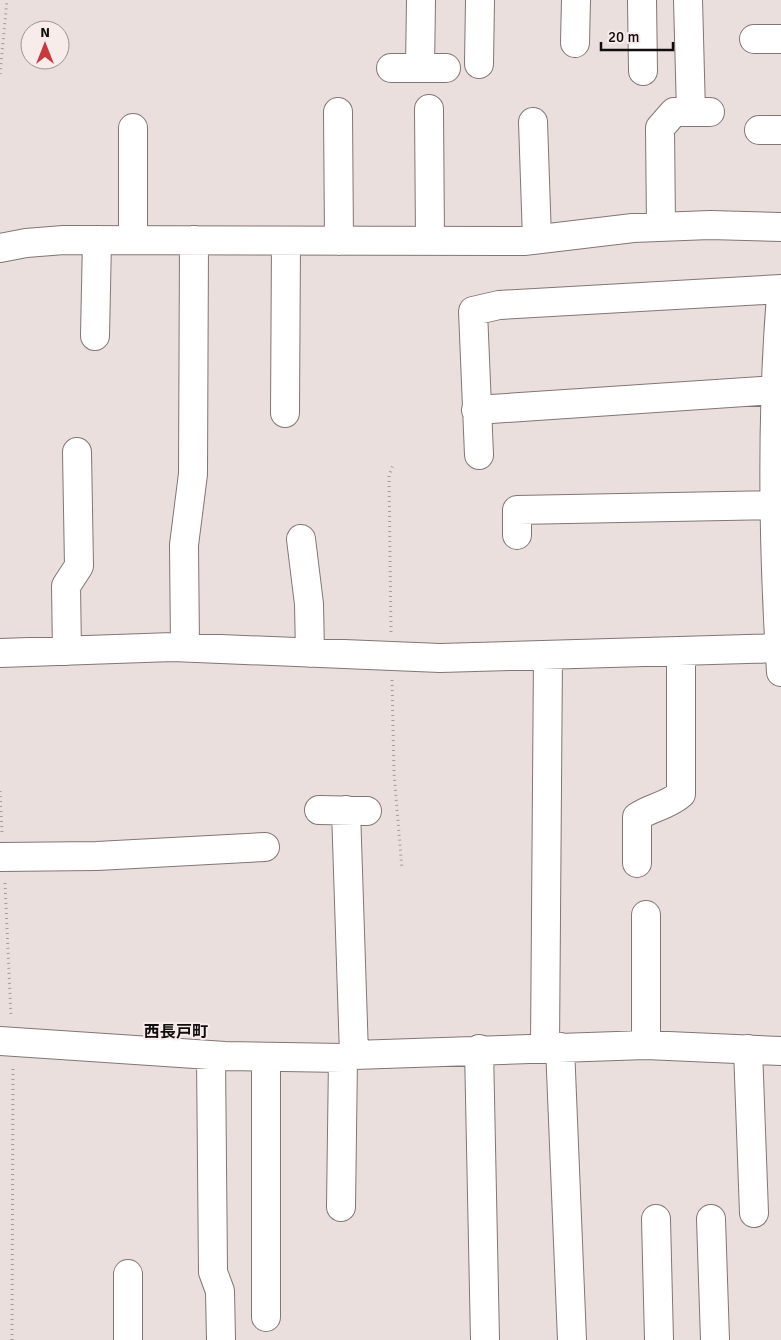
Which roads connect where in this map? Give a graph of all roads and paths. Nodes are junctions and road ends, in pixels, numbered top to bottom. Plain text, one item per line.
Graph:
1 (7, 0) edge
2 (421, 0) edge
3 (480, 0) edge
4 (576, 0) edge
5 (642, 0) edge
6 (688, 0) edge
7 (754, 39) dead end
8 (781, 39) edge
9 (575, 43) dead end
10 (479, 64) dead end
11 (391, 68) dead end
12 (643, 71) dead end
13 (0, 74) edge
14 (429, 109) dead end
15 (338, 112) dead end
16 (533, 122) dead end
17 (132, 128) dead end
18 (661, 227) junction
19 (781, 227) edge
20 (537, 239) junction
21 (97, 240) junction
22 (133, 240) junction
23 (194, 240) junction
24 (286, 241) junction
25 (338, 241) junction
26 (430, 241) junction
27 (0, 248) edge
28 (781, 289) edge
29 (781, 296) edge
30 (95, 336) dead end
31 (774, 390) junction
32 (476, 410) junction
33 (286, 413) dead end
34 (479, 455) dead end
35 (84, 468) dead end
36 (776, 515) edge
37 (517, 535) dead end
38 (301, 540) dead end
39 (185, 647) junction
40 (67, 651) junction
41 (681, 652) junction
42 (0, 653) edge
43 (310, 653) junction
44 (548, 656) junction
45 (780, 656) edge
46 (319, 810) dead end
47 (265, 847) dead end
48 (0, 857) edge
49 (637, 862) dead end
50 (646, 914) dead end
51 (0, 1041) edge
52 (646, 1045) junction
53 (552, 1047) junction
54 (479, 1050) junction
55 (748, 1050) junction
56 (781, 1051) edge
57 (211, 1056) junction
58 (348, 1056) junction
59 (266, 1057) junction
60 (343, 1207) dead end
61 (754, 1214) dead end
62 (656, 1219) dead end
63 (711, 1220) dead end
64 (128, 1274) dead end
65 (266, 1317) dead end
66 (128, 1340) edge
67 (221, 1340) edge
68 (485, 1340) edge
69 (572, 1340) edge
70 (659, 1340) edge
71 (715, 1340) edge

1 - 13 path
2 - 11 street
3 - 10 street
4 - 9 street
5 - 12 street
6 - 18 street
7 - 8 street
14 - 26 street
15 - 25 street
16 - 20 street
17 - 22 street
18 - 19 street
18 - 20 street
20 - 26 street
21 - 22 street
21 - 27 street
21 - 30 street
22 - 23 street
23 - 24 street
23 - 39 street
24 - 25 street
24 - 33 street
25 - 26 street
28 - 32 street
29 - 31 street
31 - 32 street
31 - 36 street
32 - 34 street
35 - 40 street
36 - 37 street
36 - 45 street
38 - 43 street
39 - 40 street
39 - 43 street
40 - 42 street
41 - 44 street
41 - 45 street
41 - 49 street
43 - 44 street
44 - 53 street
46 - 58 street
47 - 48 street
50 - 52 street
51 - 57 street
52 - 53 street
52 - 55 street
53 - 54 street
53 - 69 street
54 - 58 street
54 - 68 street
55 - 56 street
55 - 61 street
57 - 59 street
57 - 67 street
58 - 59 street
58 - 60 street
59 - 65 street
62 - 70 street
63 - 71 street
64 - 66 street

